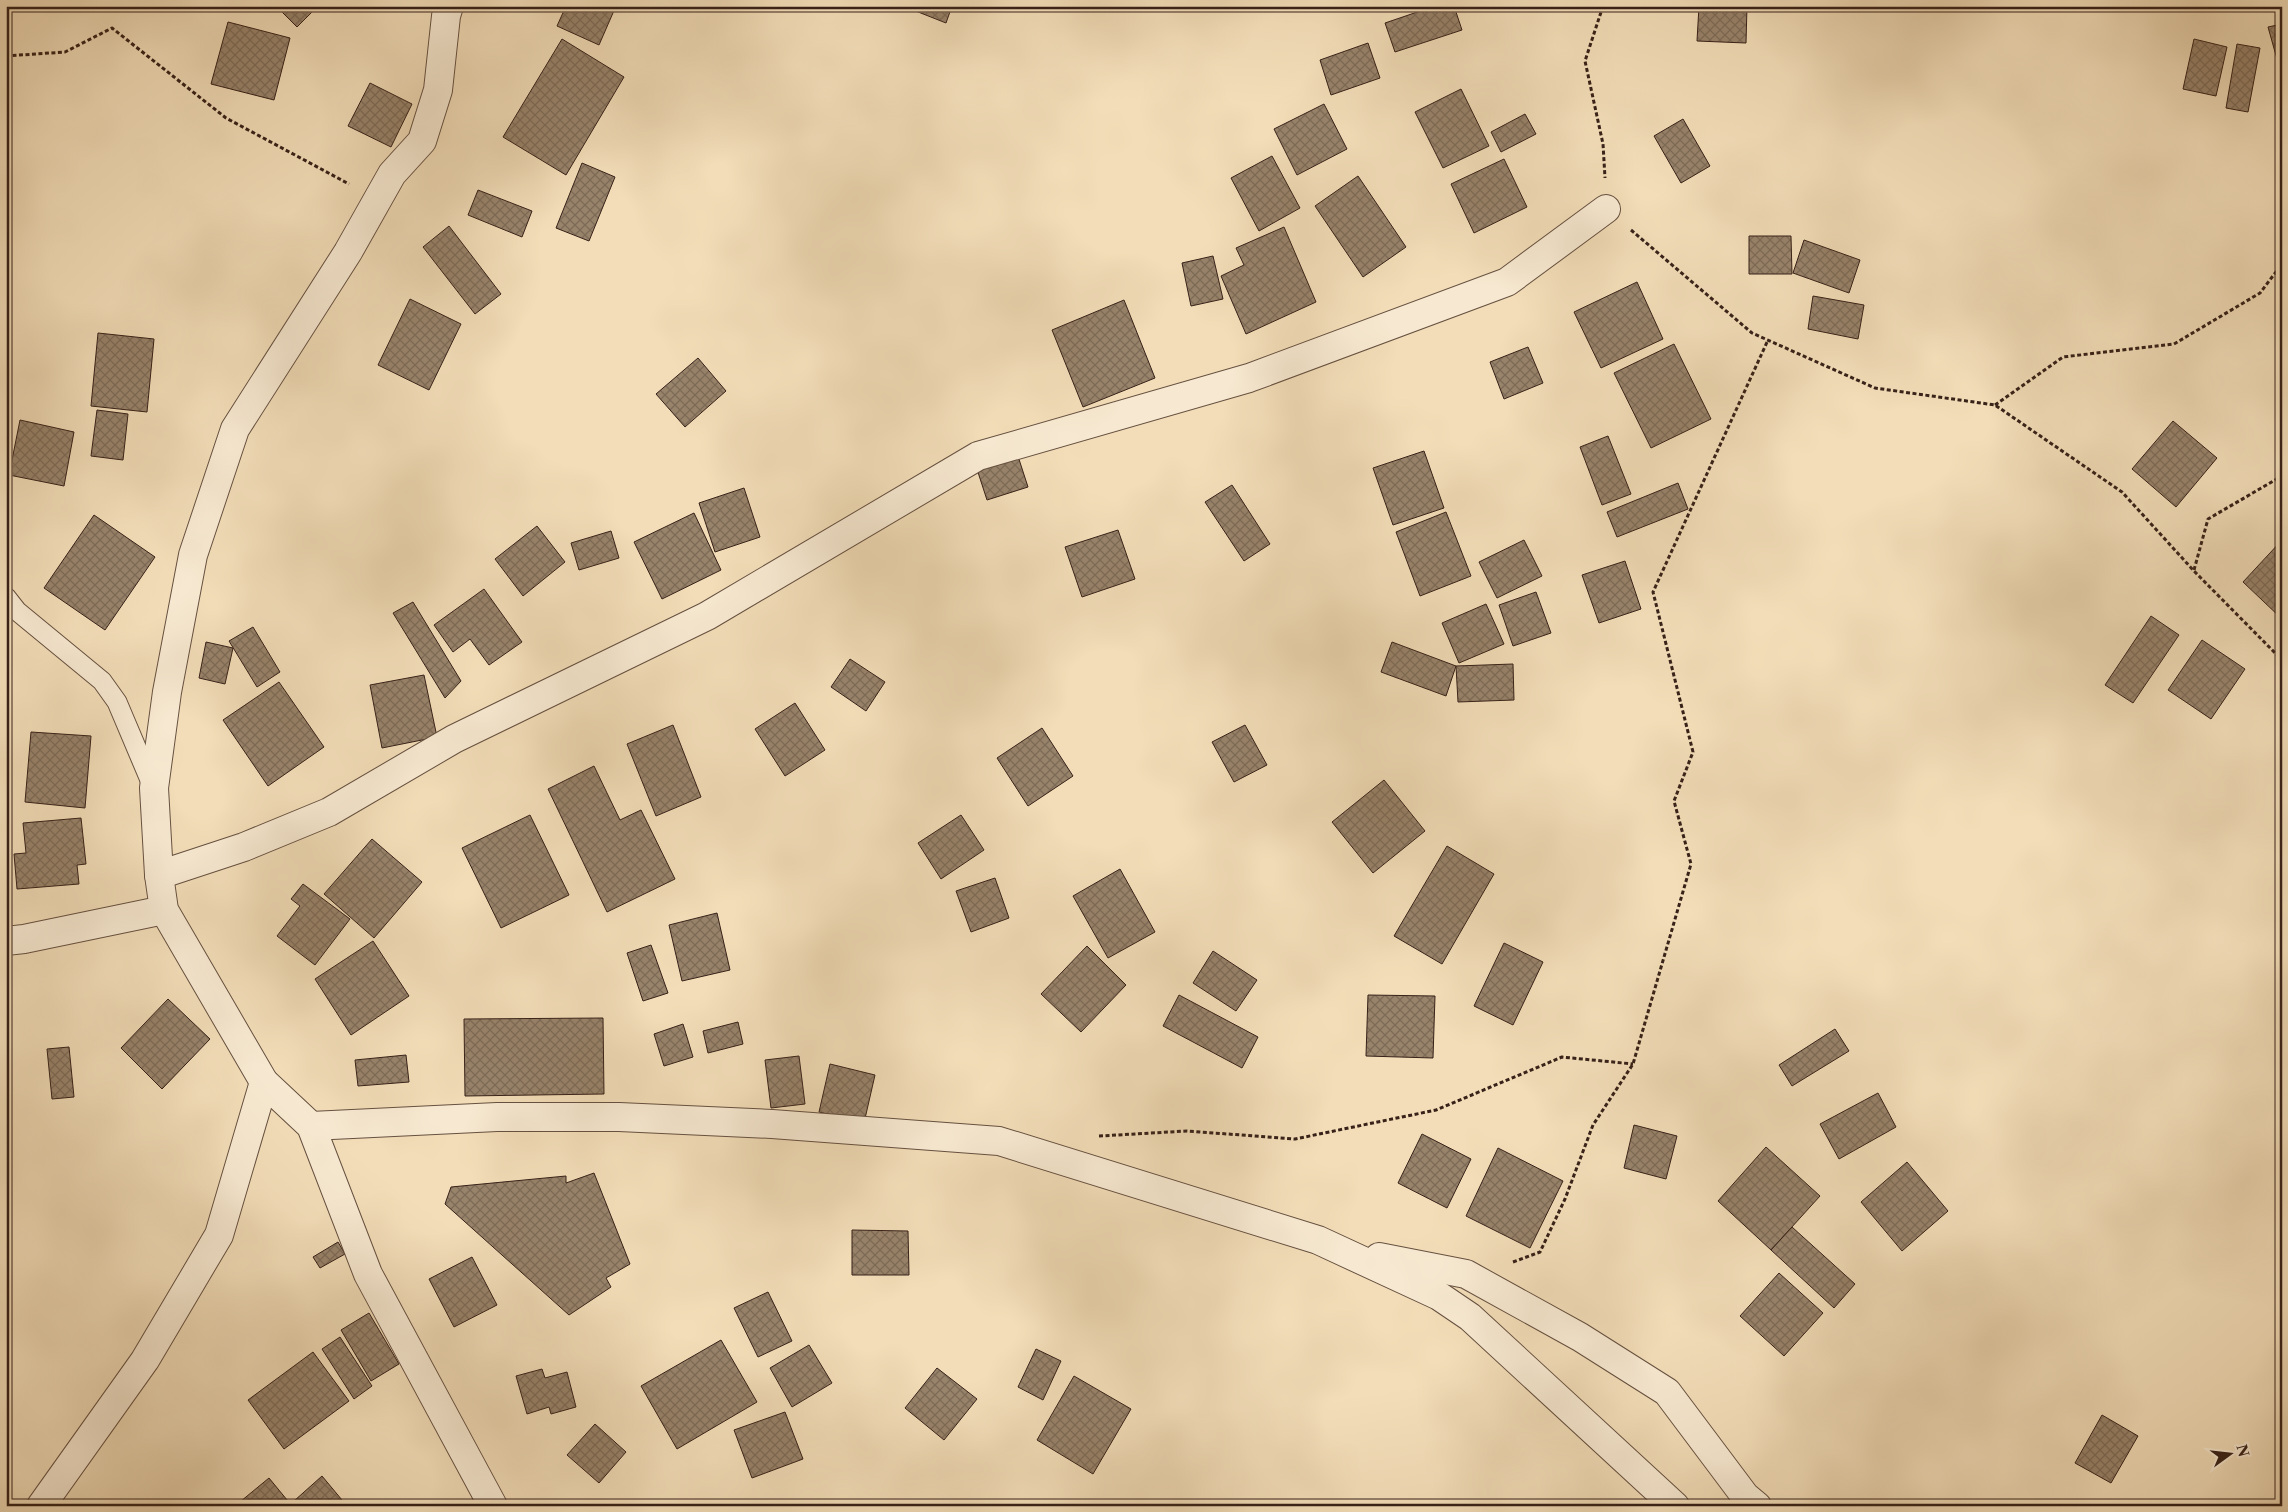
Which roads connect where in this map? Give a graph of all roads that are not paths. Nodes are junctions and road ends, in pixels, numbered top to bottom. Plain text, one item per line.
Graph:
1 (449, 6) edge
2 (1606, 209) road end
3 (6, 597) edge
4 (154, 788) junction
5 (159, 875) junction
6 (164, 910) junction
7 (6, 941) edge
8 (264, 1082) junction
9 (312, 1126) junction
10 (1334, 1248) junction
11 (42, 1506) edge
12 (493, 1506) edge
13 (1675, 1506) edge
14 (1757, 1506) edge

1 - 4 street
2 - 5 street
3 - 4 lane
4 - 5 street
5 - 6 street
6 - 7 street
6 - 8 street
8 - 9 street
8 - 11 street
9 - 10 street
9 - 12 street
10 - 13 street
10 - 14 street

